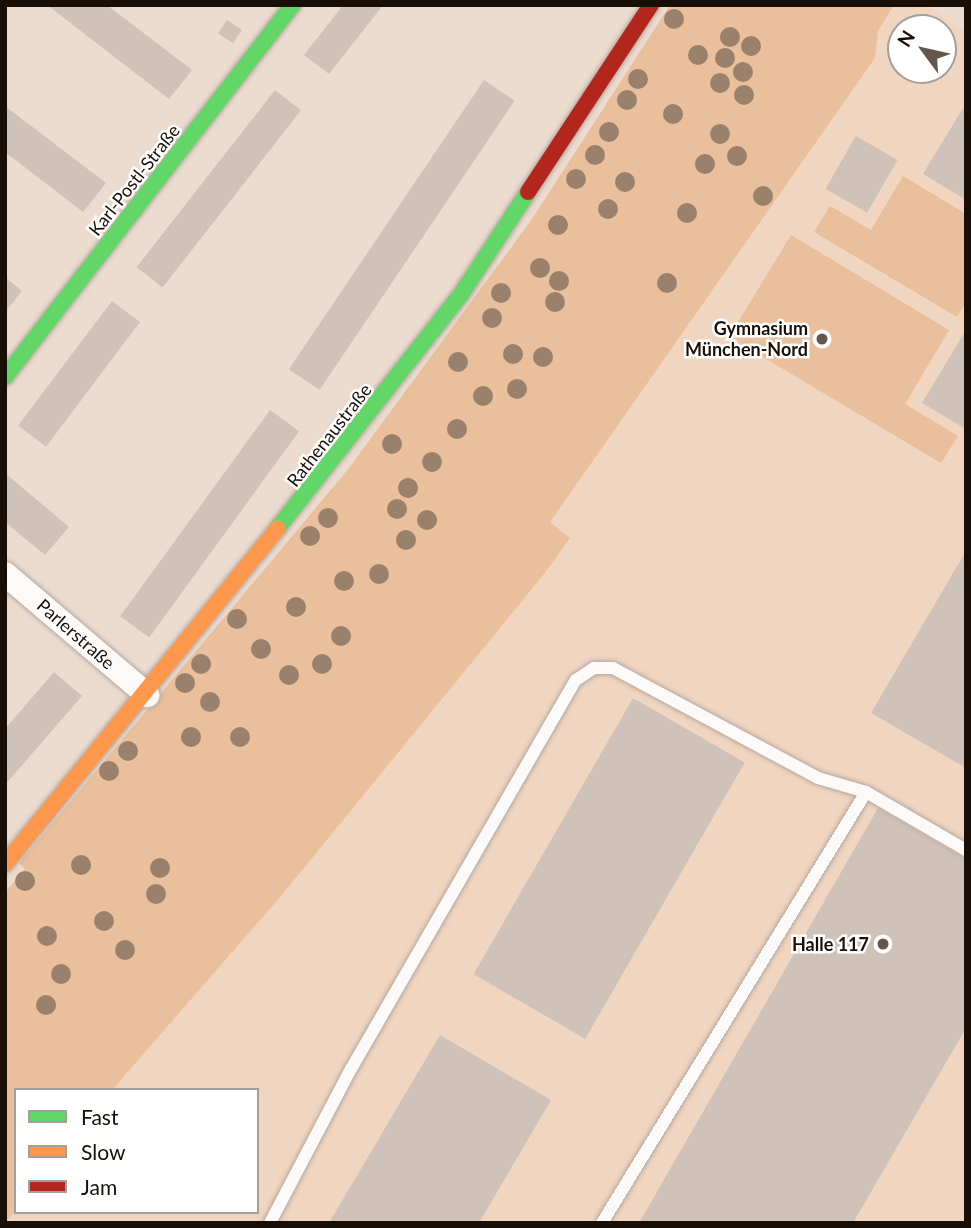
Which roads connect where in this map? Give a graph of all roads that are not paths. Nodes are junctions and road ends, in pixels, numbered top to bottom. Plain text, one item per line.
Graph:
1 (293, 5) edge
2 (651, 5) edge
3 (5, 377) edge
4 (5, 574) edge
5 (147, 695) junction
6 (866, 792) junction
7 (966, 849) edge
8 (5, 864) edge
9 (270, 1223) edge
10 (602, 1223) edge

1 - 3 street, Karl-Postl-Straße
2 - 5 street, Rathenaustraße
4 - 5 street, Parlerstraße
5 - 8 street, Rathenaustraße
6 - 7 lane
6 - 9 lane
6 - 10 lane

